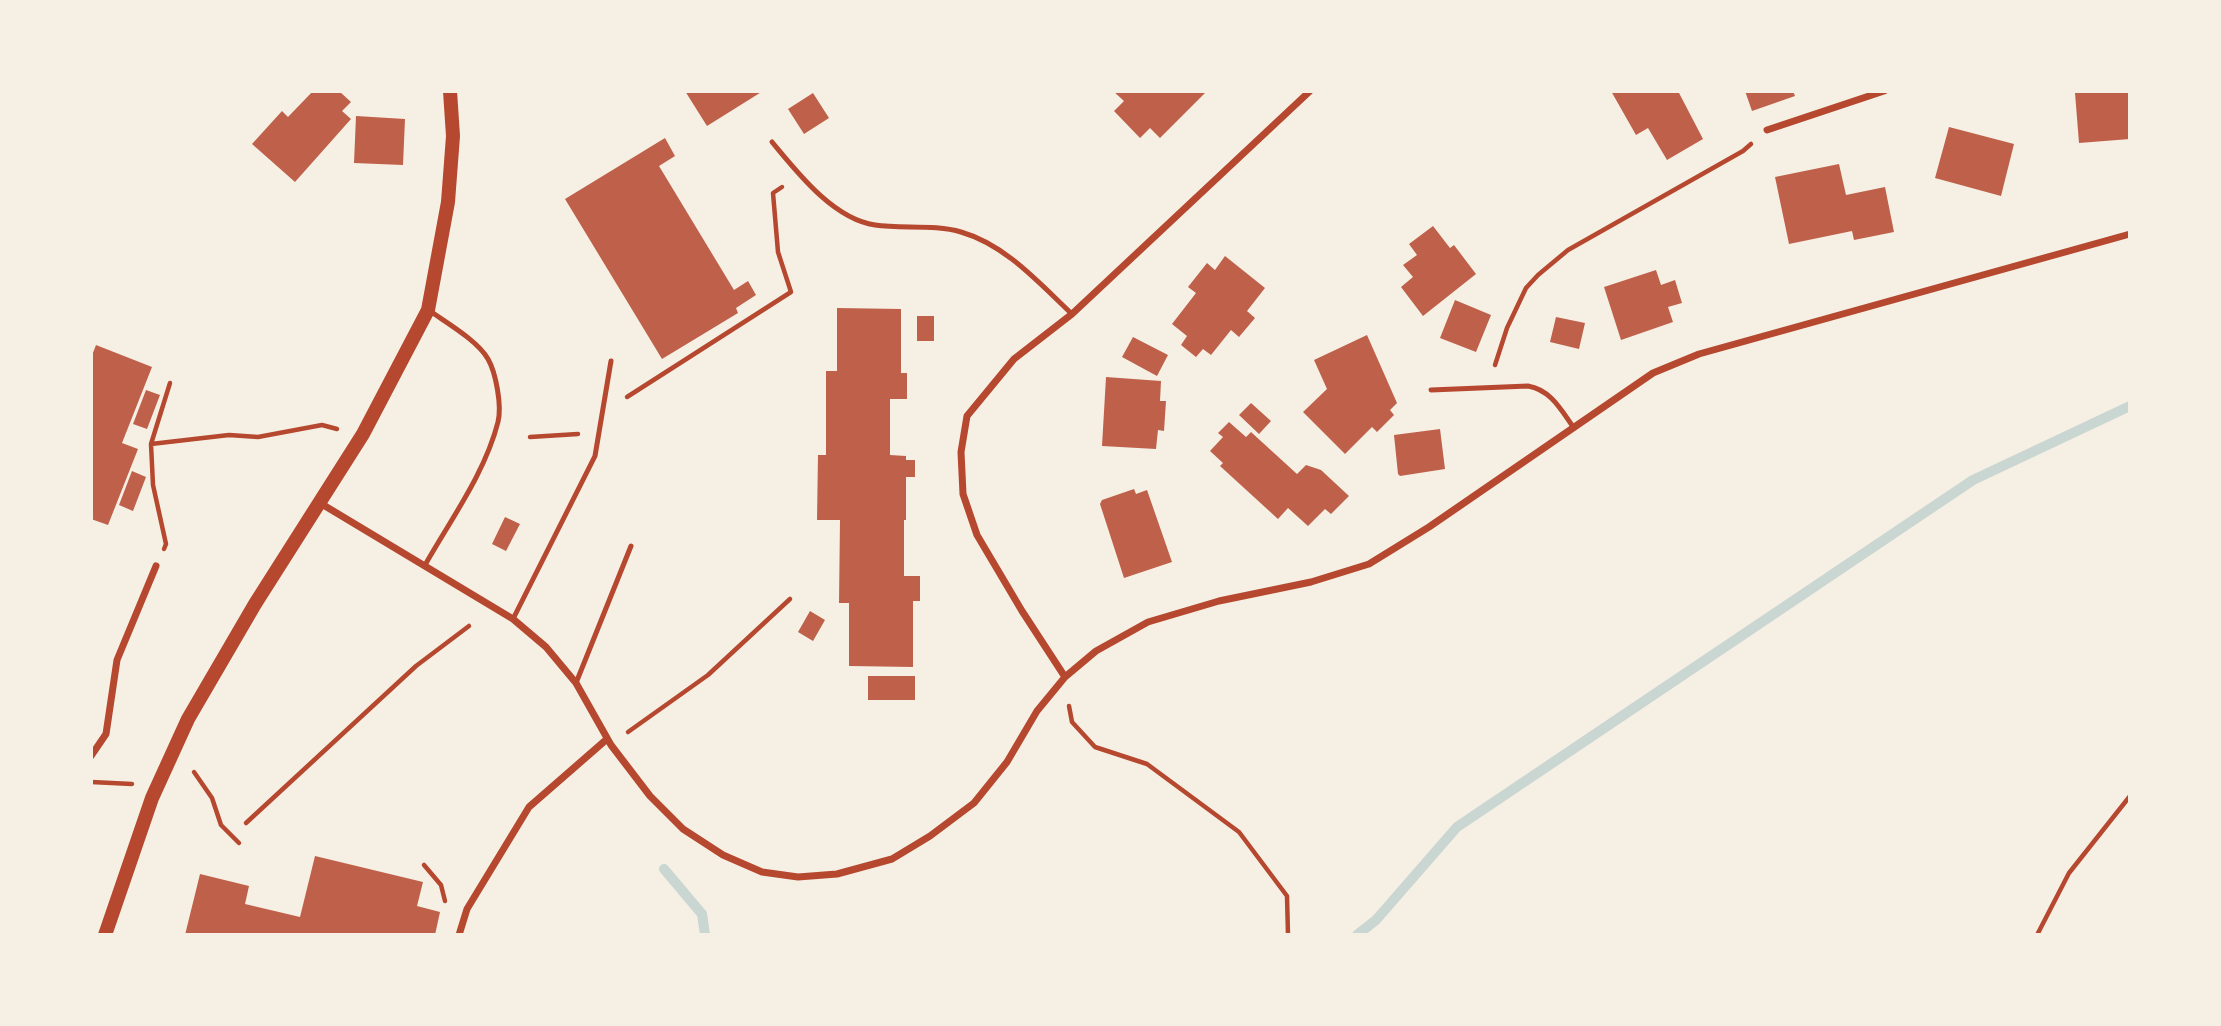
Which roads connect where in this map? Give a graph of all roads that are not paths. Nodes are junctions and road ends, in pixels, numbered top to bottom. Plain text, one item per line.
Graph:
1 (450, 91) edge
2 (1310, 91) edge
3 (1884, 91) edge
4 (1767, 130) road end
5 (772, 142) dead end
6 (2130, 234) edge
7 (428, 310) junction
8 (1072, 314) junction
9 (611, 360) dead end
10 (1431, 390) dead end
11 (1574, 428) junction
12 (320, 503) junction
13 (631, 546) dead end
14 (425, 565) junction
15 (156, 566) road end
16 (513, 619) junction
17 (1065, 677) junction
18 (576, 682) junction
19 (609, 742) junction
20 (91, 756) edge
21 (105, 935) edge
22 (459, 935) edge

1 - 7 main road
2 - 8 street
3 - 4 street
5 - 8 lane
6 - 11 street
7 - 12 main road
7 - 14 lane
8 - 17 street
9 - 16 lane
10 - 11 lane
11 - 17 street
12 - 14 street
12 - 21 main road
13 - 18 lane
14 - 16 street
15 - 20 street
16 - 18 street
17 - 19 street
18 - 19 street
19 - 22 street

